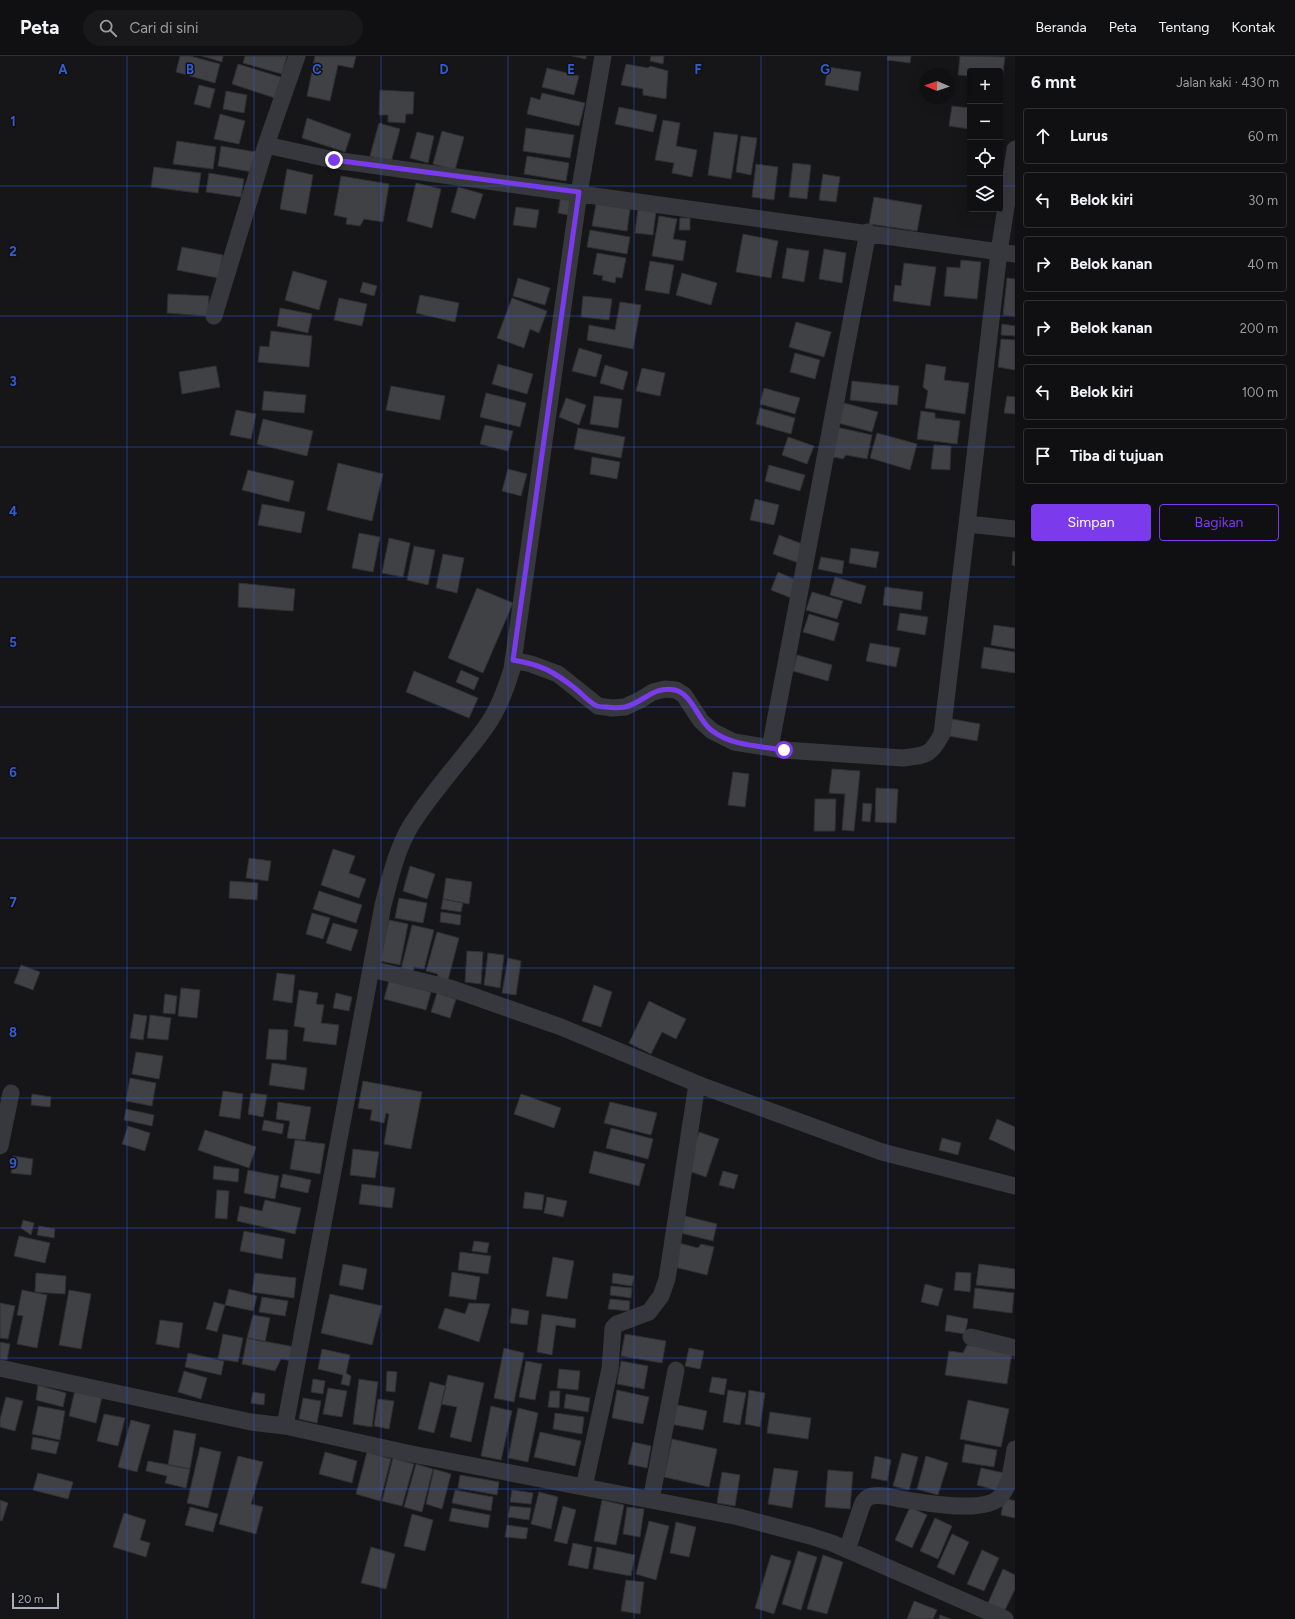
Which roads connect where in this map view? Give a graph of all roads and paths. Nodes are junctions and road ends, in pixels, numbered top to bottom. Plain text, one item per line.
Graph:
1 (297, 56) edge
2 (603, 56) edge
3 (266, 144) junction
4 (1015, 149) edge
5 (579, 192) junction
6 (868, 232) junction
7 (1007, 253) edge
8 (214, 316) dead end
9 (967, 524) junction
10 (1015, 529) edge
11 (513, 660) junction
12 (770, 748) junction
13 (371, 969) junction
14 (697, 1084) junction
15 (10, 1093) dead end
16 (0, 1146) edge
17 (1015, 1186) edge
18 (971, 1337) dead end
19 (1015, 1348) edge
20 (0, 1368) edge
21 (676, 1370) dead end
22 (285, 1426) junction
23 (1015, 1449) edge
24 (584, 1487) junction
25 (651, 1500) junction
26 (847, 1550) junction
27 (1004, 1619) edge

1 - 3 street
2 - 5 street
3 - 5 street
3 - 8 street
4 - 7 street
5 - 6 street
5 - 11 street
6 - 7 street
6 - 12 street
7 - 9 street
9 - 10 street
9 - 12 street
11 - 12 street
11 - 13 street
13 - 14 street
13 - 22 street
14 - 17 street
14 - 24 street
15 - 16 street
18 - 19 street
20 - 22 street
21 - 25 street
22 - 24 street
23 - 26 street
24 - 25 street
25 - 26 street
26 - 27 street

